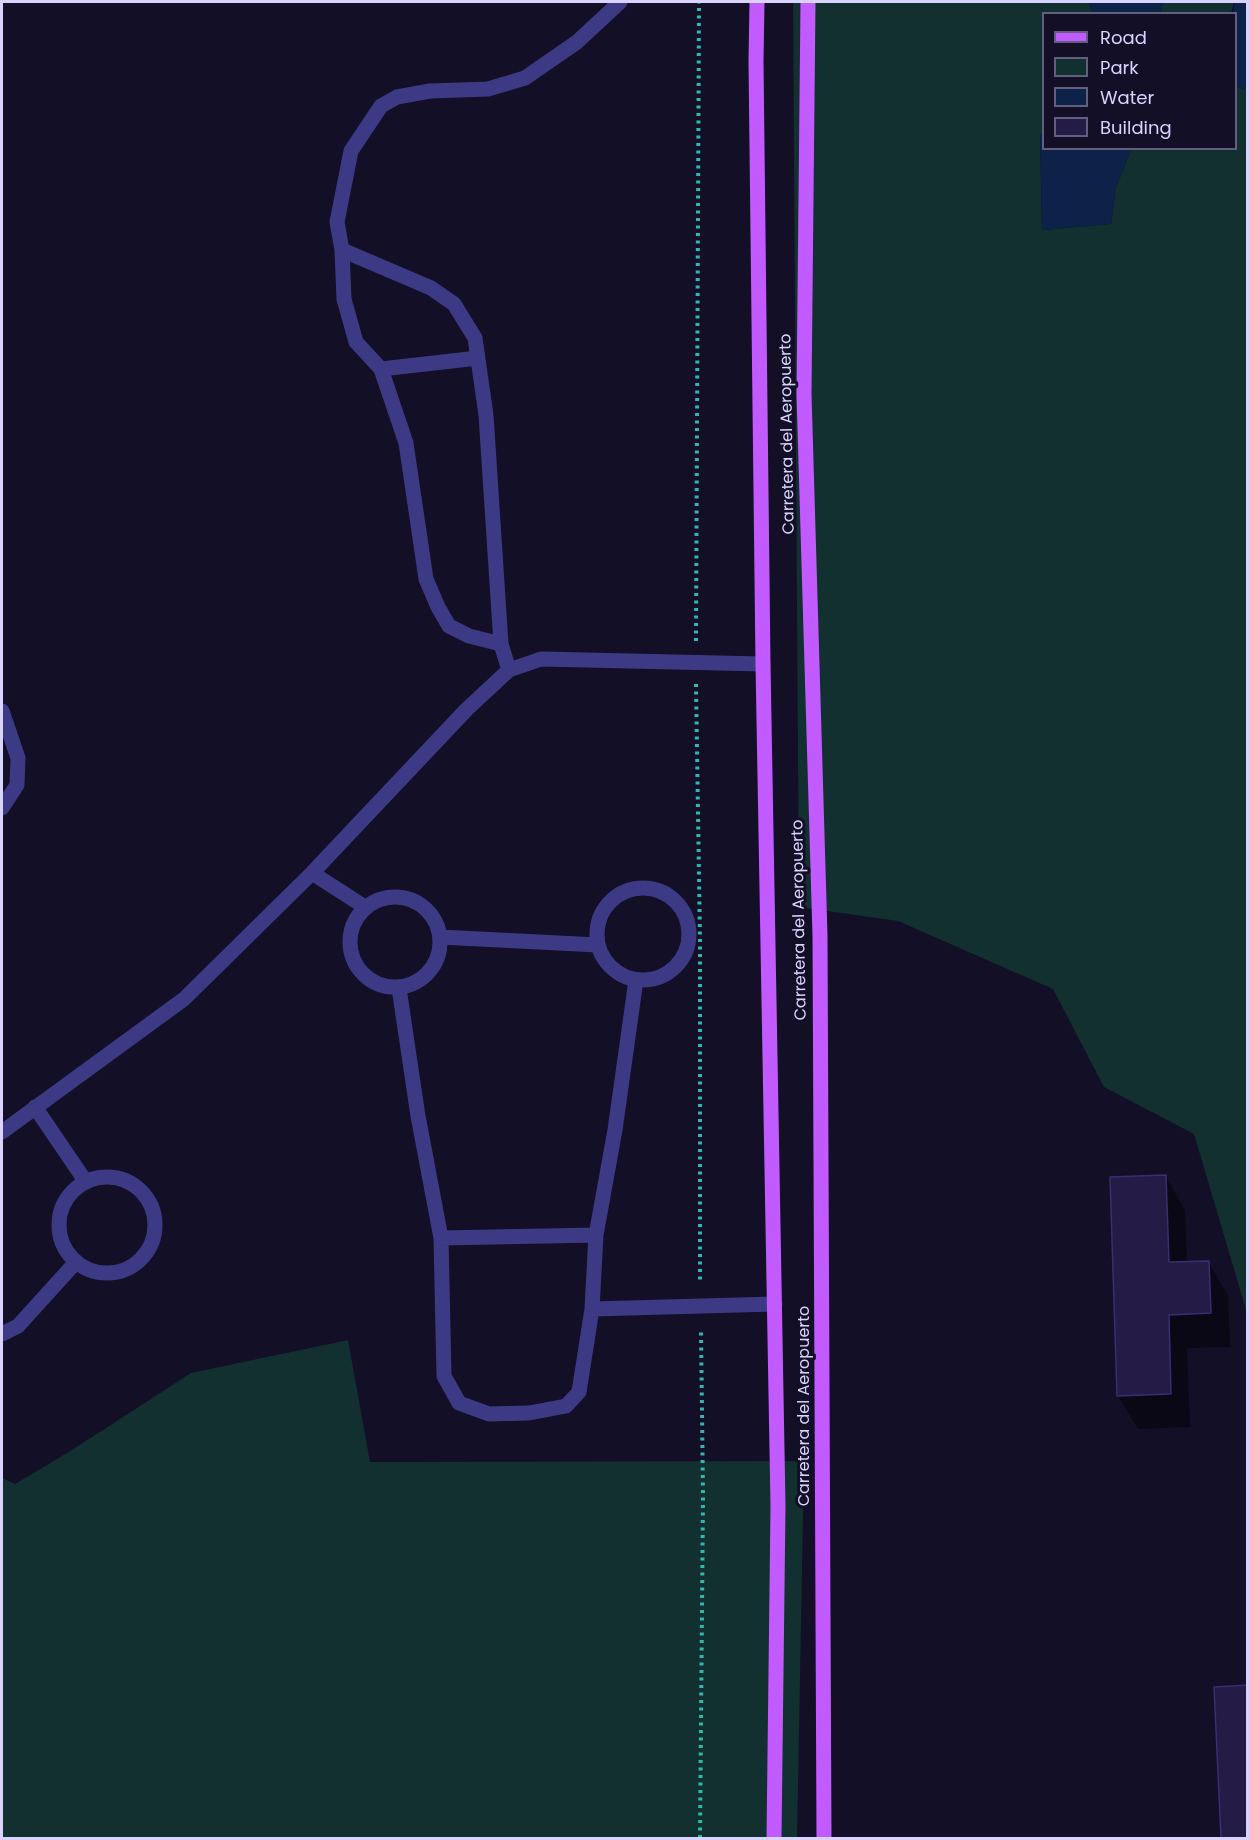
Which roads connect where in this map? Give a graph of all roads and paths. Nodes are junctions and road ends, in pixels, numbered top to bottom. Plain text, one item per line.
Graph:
1 (620, 2) edge
2 (699, 2) edge
3 (757, 2) edge
4 (808, 2) edge
5 (342, 250) junction
6 (478, 358) junction
7 (381, 369) junction
8 (501, 644) junction
9 (696, 663) junction
10 (763, 664) junction
11 (509, 670) junction
12 (2, 711) edge
13 (2, 808) edge
14 (312, 873) junction
15 (366, 907) junction
16 (440, 937) junction
17 (598, 945) junction
18 (636, 980) junction
19 (399, 988) junction
20 (35, 1107) junction
21 (2, 1132) edge
22 (86, 1182) junction
23 (596, 1235) junction
24 (441, 1238) junction
25 (76, 1263) junction
26 (775, 1304) junction
27 (700, 1306) junction
28 (592, 1309) junction
29 (2, 1334) edge
30 (700, 1839) edge
31 (774, 1839) edge
32 (824, 1839) edge

1 - 5 street
2 - 9 path
3 - 10 main road, Carretera del Aeropuerto
4 - 32 main road, Carretera del Aeropuerto
5 - 6 street
5 - 7 street
6 - 7 street
6 - 8 street
7 - 8 street
8 - 11 street
9 - 10 street
9 - 11 street
9 - 27 path
10 - 26 main road, Carretera del Aeropuerto
11 - 14 street
12 - 13 street
14 - 15 street
14 - 20 street
15 - 16 street
15 - 19 street
16 - 17 street
16 - 19 street
17 - 18 street
17 - 18 street
18 - 23 street
19 - 24 street
20 - 21 street
20 - 22 street
22 - 25 street
22 - 25 street
23 - 24 street
23 - 28 street
24 - 28 street
25 - 29 street
26 - 27 street
26 - 31 main road, Carretera del Aeropuerto
27 - 28 street
27 - 30 path

